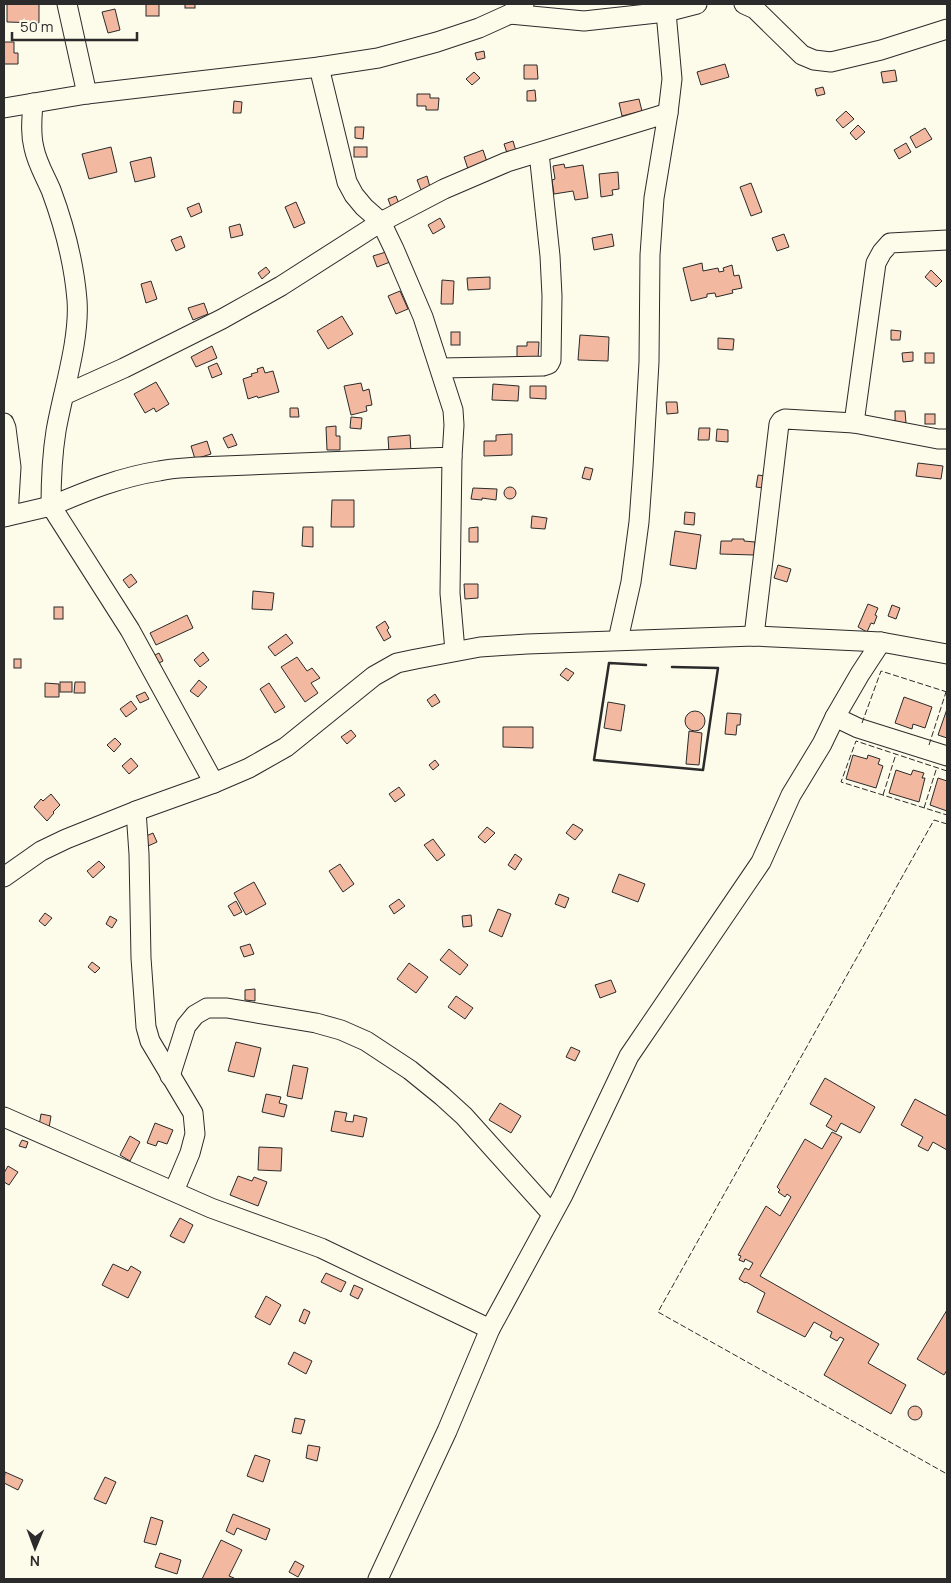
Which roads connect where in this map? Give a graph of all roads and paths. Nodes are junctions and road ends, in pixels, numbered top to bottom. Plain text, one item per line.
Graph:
1 (67, 4) edge
2 (697, 4) edge
3 (744, 4) edge
4 (517, 9) edge
5 (666, 12) junction
6 (947, 30) edge
7 (319, 67) junction
8 (87, 94) junction
9 (33, 103) junction
10 (4, 108) edge
11 (668, 113) junction
12 (539, 153) junction
13 (381, 222) junction
14 (947, 240) edge
15 (440, 368) junction
16 (64, 395) junction
17 (4, 423) edge
18 (854, 423) junction
19 (947, 440) edge
20 (452, 457) junction
21 (51, 506) junction
22 (6, 516) edge
23 (754, 636) junction
24 (618, 640) junction
25 (881, 642) junction
26 (455, 651) junction
27 (947, 654) edge
28 (835, 717) junction
29 (947, 756) edge
30 (214, 783) junction
31 (136, 811) junction
32 (4, 877) edge
33 (170, 1076) junction
34 (4, 1117) edge
35 (174, 1191) junction
36 (552, 1214) junction
37 (490, 1329) junction
38 (378, 1579) edge

1 - 8 street
2 - 5 street
3 - 6 street
4 - 5 street
4 - 7 street
5 - 11 street
7 - 8 street
7 - 13 street
8 - 9 street
9 - 10 street
9 - 16 street
11 - 12 street
11 - 24 street
12 - 13 street
12 - 15 street
13 - 15 street
13 - 16 street
14 - 18 street
15 - 20 street
16 - 21 street
17 - 22 street
18 - 19 street
18 - 23 street
20 - 21 street
20 - 26 street
21 - 22 street
21 - 30 street
23 - 24 street
23 - 25 street
24 - 26 street
25 - 27 street
25 - 28 street
26 - 30 street
28 - 29 street
28 - 36 street
30 - 31 street
31 - 32 street
31 - 33 street
33 - 35 street
33 - 36 street
34 - 35 street
35 - 37 street
36 - 37 street
37 - 38 street

